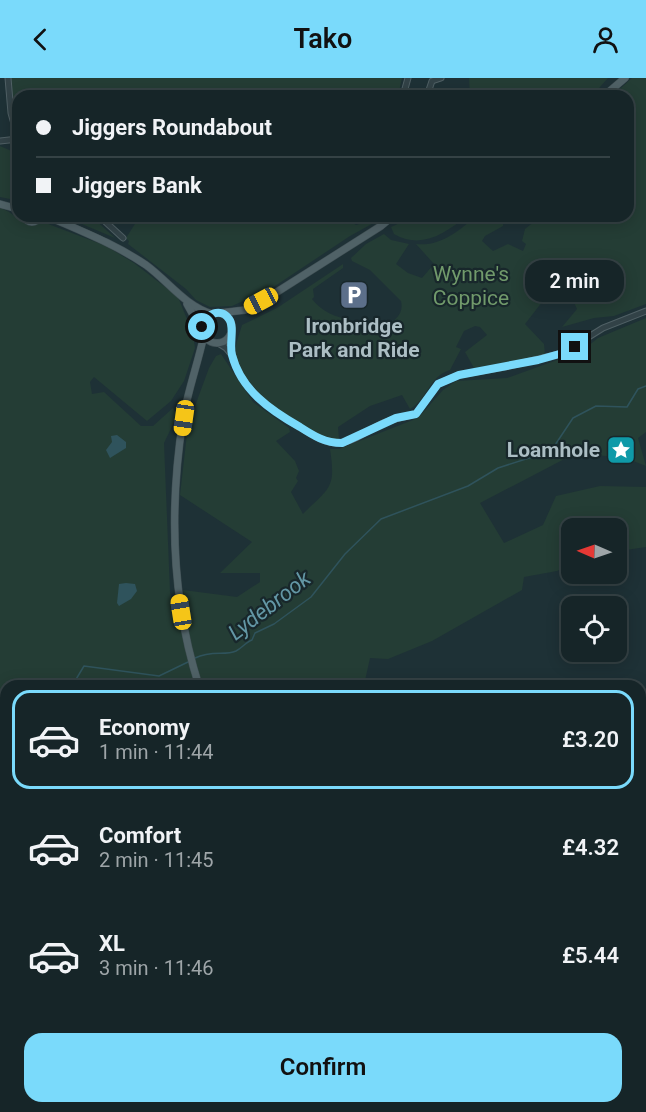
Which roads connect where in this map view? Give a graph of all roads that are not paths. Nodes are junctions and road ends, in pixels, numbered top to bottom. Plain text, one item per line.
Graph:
1 (8, 78) edge
2 (441, 78) edge
3 (625, 78) edge
4 (429, 90) edge
5 (611, 90) edge
6 (9, 93) junction
7 (0, 94) edge
8 (12, 118) edge
9 (60, 222) edge
10 (106, 222) edge
11 (386, 222) edge
12 (123, 238) dead end
13 (183, 297) junction
14 (245, 310) junction
15 (646, 311) edge
16 (216, 313) junction
17 (232, 326) junction
18 (203, 333) junction
19 (230, 335) junction
20 (217, 343) junction
21 (232, 356) junction
22 (200, 359) junction
23 (197, 680) edge

1 - 6 street
2 - 4 street
3 - 5 main road
6 - 7 street
6 - 8 street
9 - 13 main road
10 - 12 street
11 - 14 main road
13 - 16 main road
13 - 18 main road
14 - 16 main road
14 - 17 main road
15 - 21 street
16 - 17 main road
16 - 18 main road
17 - 19 main road
18 - 20 main road
18 - 22 main road
19 - 20 main road
19 - 21 street
20 - 21 street
20 - 22 main road
22 - 23 main road

